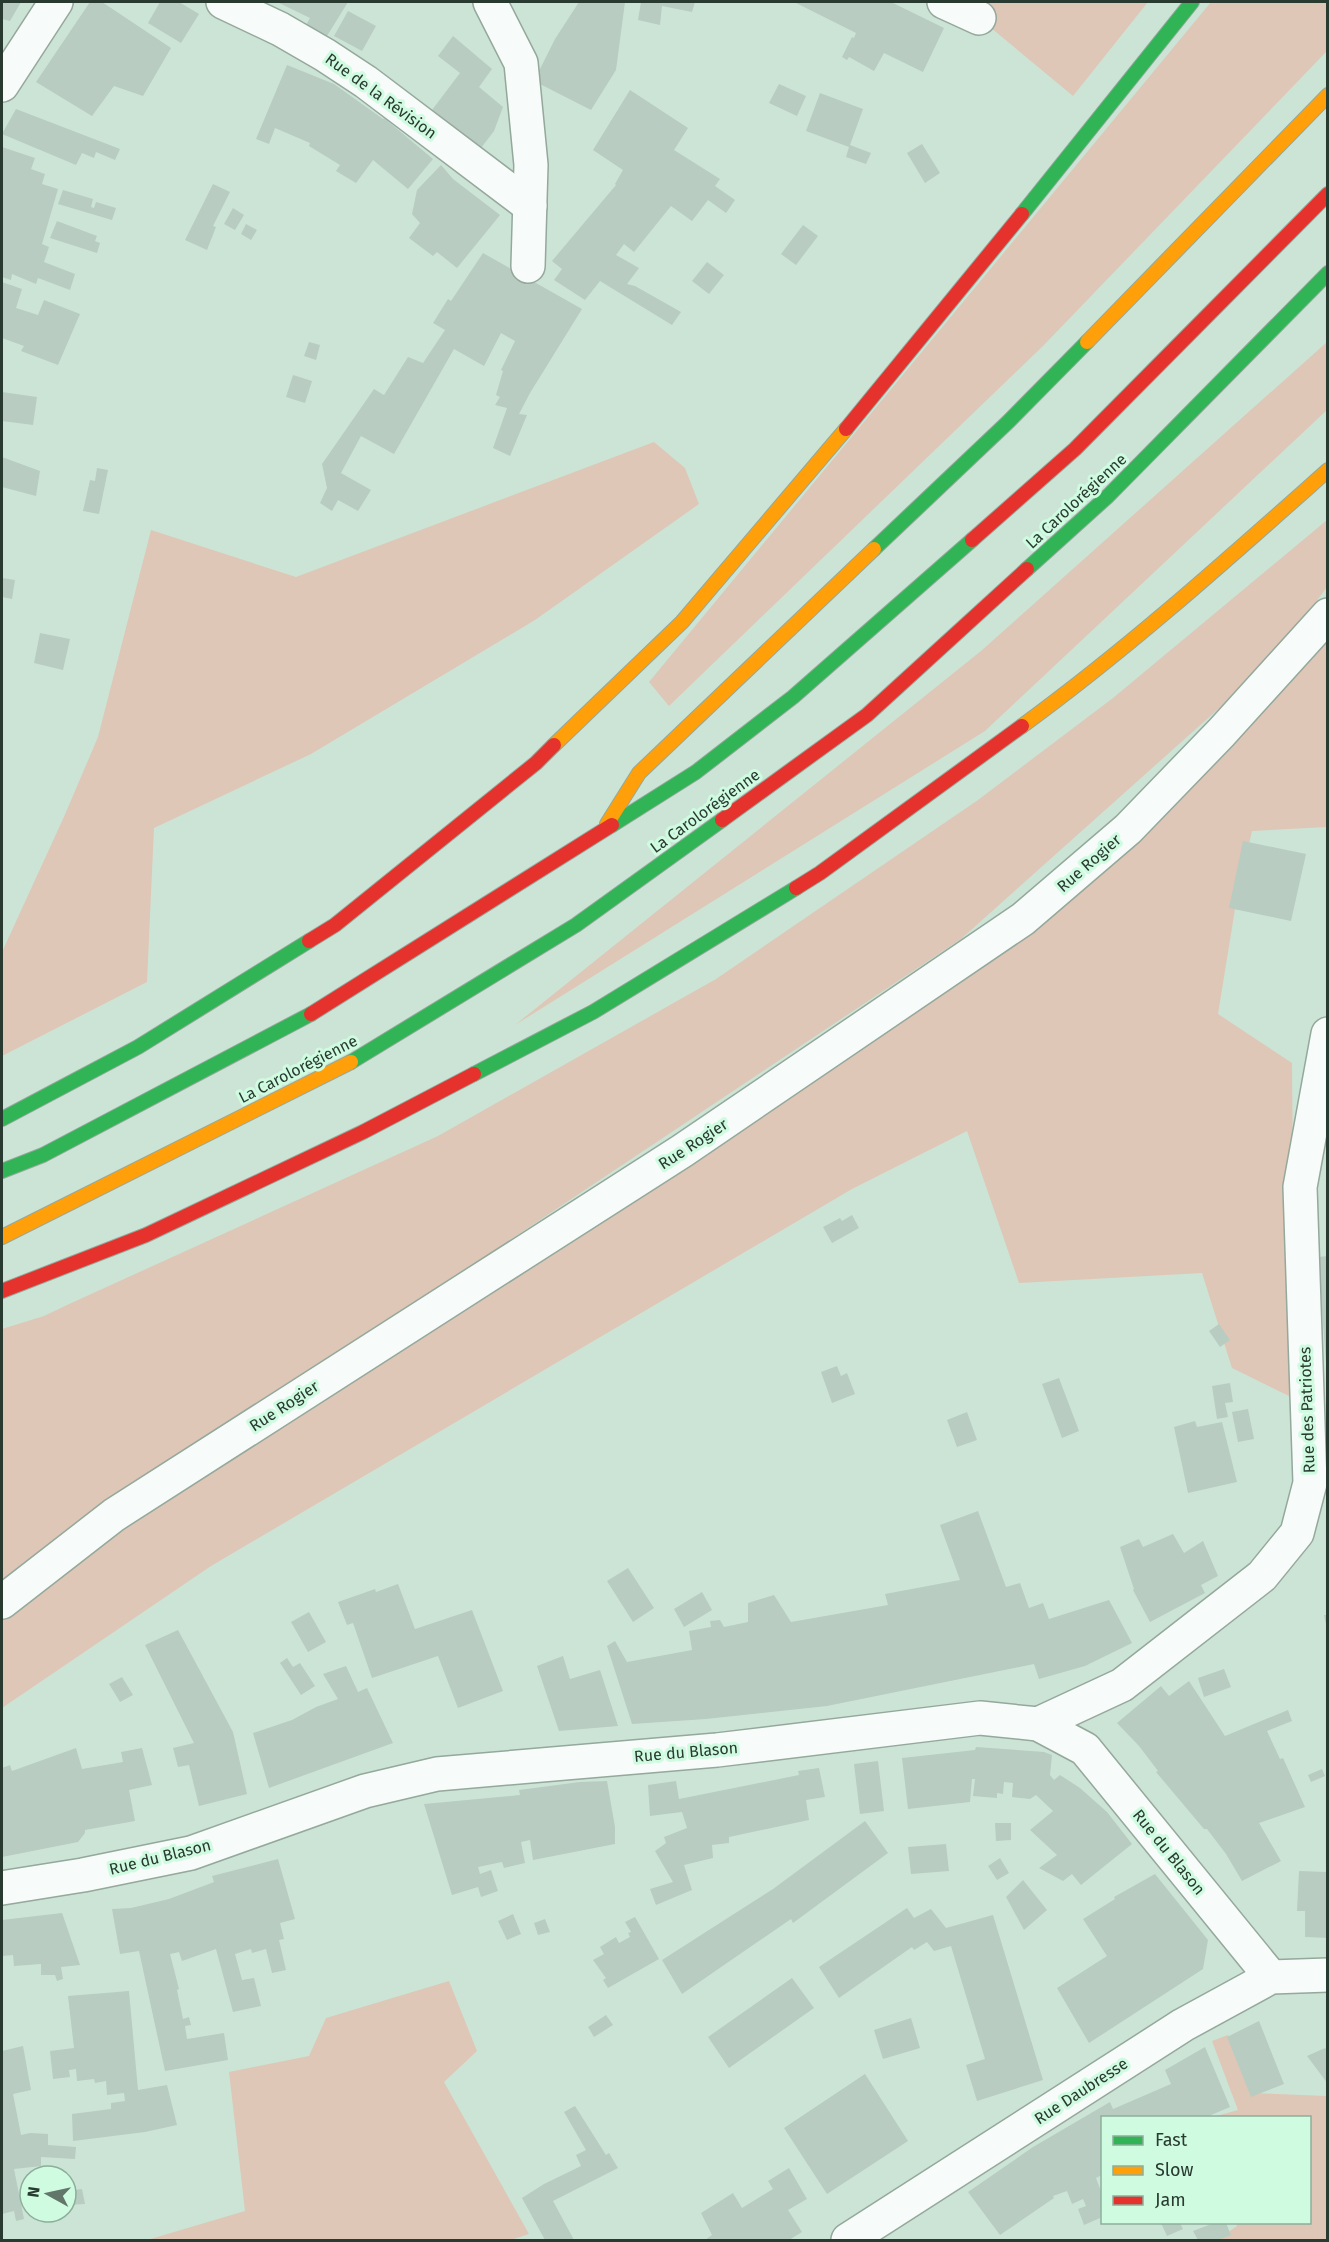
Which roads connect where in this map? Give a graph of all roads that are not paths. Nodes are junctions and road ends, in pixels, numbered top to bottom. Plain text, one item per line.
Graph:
1 (56, 2) edge
2 (223, 2) edge
3 (490, 2) edge
4 (944, 2) edge
5 (1192, 2) edge
6 (979, 18) dead end
7 (2, 85) edge
8 (1328, 95) edge
9 (1328, 195) edge
10 (530, 206) junction
11 (528, 266) dead end
12 (1328, 273) edge
13 (1328, 470) edge
14 (1328, 615) edge
15 (603, 830) junction
16 (1328, 1034) edge
17 (2, 1119) edge
18 (2, 1171) edge
19 (2, 1237) edge
20 (2, 1291) edge
21 (2, 1602) edge
22 (1038, 1725) junction
23 (2, 1888) edge
24 (1328, 1975) edge
25 (1271, 1977) junction
26 (848, 2241) edge

1 - 7 street
2 - 10 street, Rue de la Révision
3 - 10 street
4 - 6 street
5 - 17 highway
8 - 15 highway
9 - 15 highway
10 - 11 street
12 - 19 highway, La Carolorégienne
13 - 20 highway
14 - 21 street, Rue Rogier
15 - 18 highway
16 - 22 street, Rue des Patriotes
22 - 23 street, Rue du Blason
22 - 25 street, Rue du Blason
24 - 25 street, Rue Daubresse
25 - 26 street, Rue Daubresse

